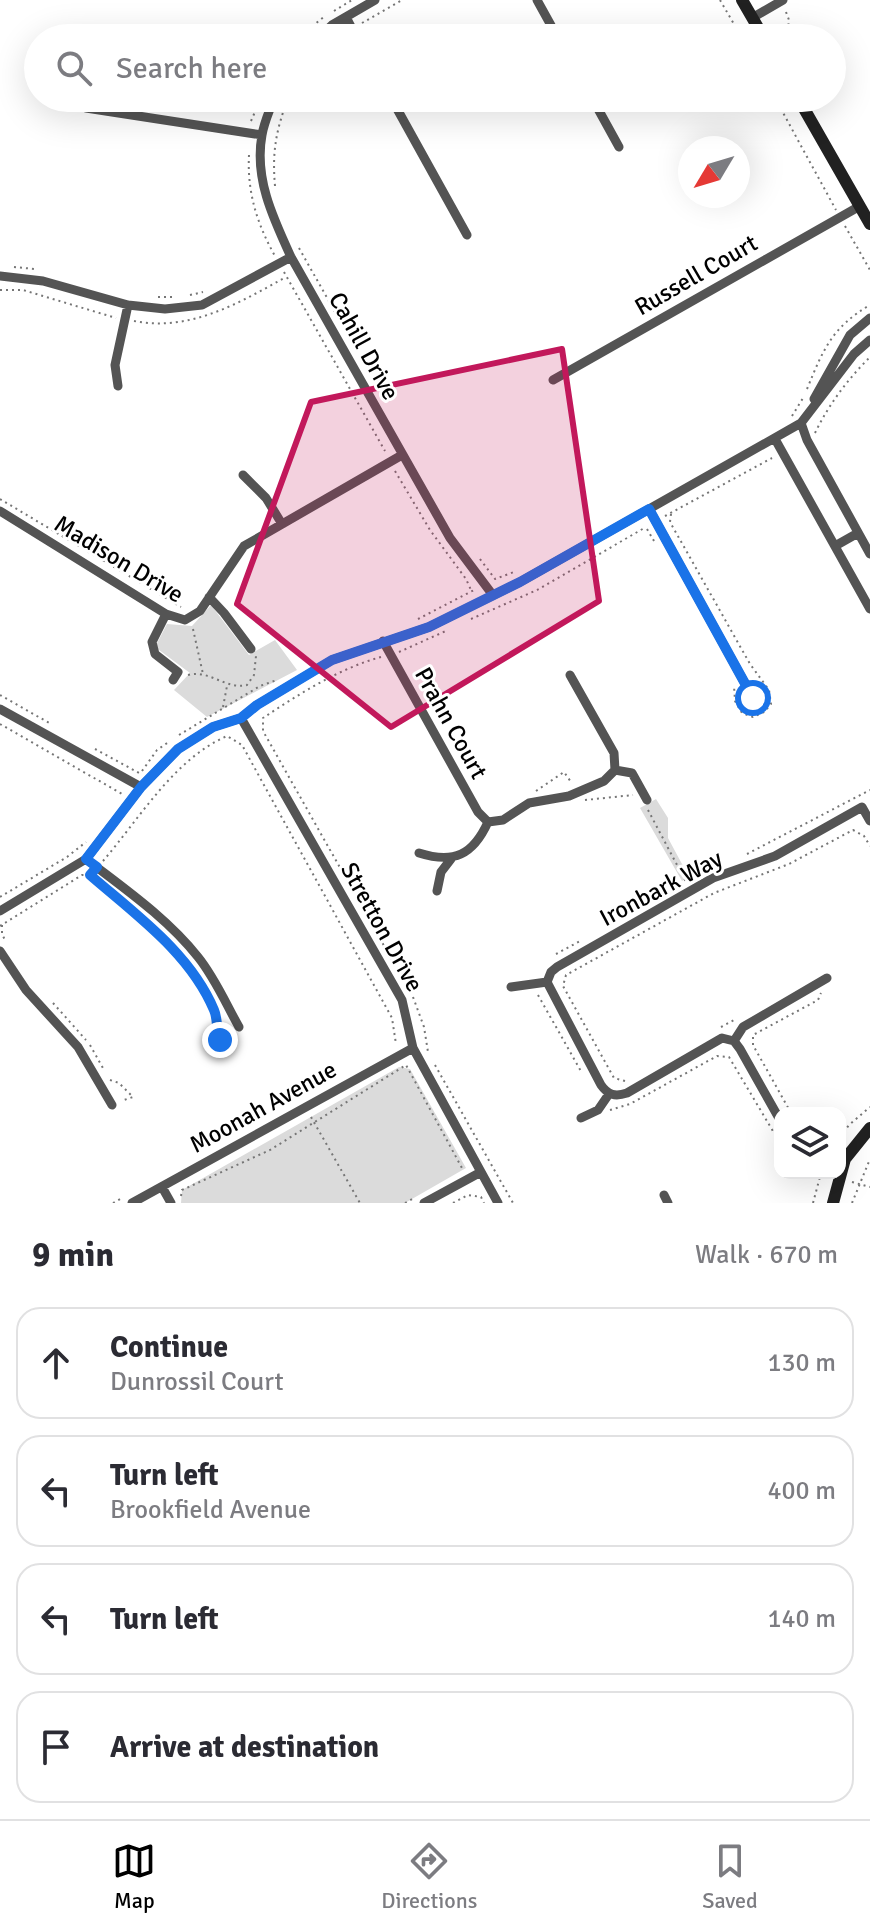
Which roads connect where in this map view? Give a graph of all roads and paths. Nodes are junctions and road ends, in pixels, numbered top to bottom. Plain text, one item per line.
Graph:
1 (375, 0) edge
2 (402, 0) edge
3 (537, 0) edge
4 (720, 0) edge
5 (742, 0) edge
6 (782, 1) edge
7 (346, 17) junction
8 (752, 18) junction
9 (337, 24) edge
10 (350, 24) edge
11 (368, 24) edge
12 (550, 24) edge
13 (734, 24) edge
14 (756, 24) edge
15 (789, 24) edge
16 (112, 112) edge
17 (269, 112) edge
18 (283, 112) edge
19 (399, 112) edge
20 (600, 112) edge
21 (783, 112) edge
22 (806, 112) edge
23 (262, 135) junction
24 (619, 147) dead end
25 (275, 185) dead end
26 (860, 206) junction
27 (840, 217) junction
28 (870, 224) edge
29 (467, 235) dead end
30 (297, 244) dead end
31 (273, 253) dead end
32 (291, 257) junction
33 (270, 258) dead end
34 (13, 267) dead end
35 (870, 270) edge
36 (40, 271) dead end
37 (0, 276) edge
38 (210, 290) dead end
39 (148, 297) dead end
40 (128, 305) junction
41 (870, 305) edge
42 (868, 323) edge
43 (342, 325) dead end
44 (870, 340) edge
45 (870, 357) edge
46 (553, 380) dead end
47 (118, 386) dead end
48 (791, 418) dead end
49 (801, 423) junction
50 (775, 439) junction
51 (807, 440) junction
52 (782, 453) junction
53 (402, 455) junction
54 (243, 475) dead end
55 (0, 499) edge
56 (649, 509) junction
57 (0, 511) edge
58 (656, 521) junction
59 (282, 524) junction
60 (858, 533) junction
61 (835, 546) junction
62 (870, 554) edge
63 (479, 558) dead end
64 (517, 571) dead end
65 (492, 594) junction
66 (209, 597) junction
67 (870, 609) edge
68 (166, 614) junction
69 (190, 616) junction
70 (466, 621) dead end
71 (452, 628) dead end
72 (383, 641) junction
73 (251, 649) joint
74 (404, 651) junction
75 (390, 655) junction
76 (404, 658) dead end
77 (203, 675) junction
78 (570, 675) dead end
79 (173, 680) joint
80 (228, 684) junction
81 (0, 695) edge
82 (753, 698) dead end
83 (223, 708) dead end
84 (0, 709) edge
85 (241, 718) junction
86 (0, 724) edge
87 (50, 724) dead end
88 (88, 745) dead end
89 (615, 770) junction
90 (140, 773) dead end
91 (141, 787) junction
92 (870, 790) edge
93 (579, 792) junction
94 (530, 794) dead end
95 (123, 795) dead end
96 (643, 800) junction
97 (866, 805) edge
98 (870, 821) edge
99 (488, 822) junction
100 (870, 846) edge
101 (419, 853) dead end
102 (748, 854) dead end
103 (86, 859) junction
104 (451, 859) junction
105 (97, 867) junction
106 (687, 883) dead end
107 (101, 885) dead end
108 (437, 891) dead end
109 (0, 911) edge
110 (0, 926) edge
111 (583, 939) dead end
112 (0, 951) edge
113 (547, 961) dead end
114 (402, 977) dead end
115 (827, 978) joint
116 (542, 983) junction
117 (511, 987) dead end
118 (409, 991) dead end
119 (745, 1014) dead end
120 (239, 1027) joint
121 (719, 1029) dead end
122 (734, 1041) junction
123 (396, 1045) dead end
124 (413, 1048) junction
125 (427, 1051) dead end
126 (435, 1065) dead end
127 (584, 1076) dead end
128 (626, 1081) dead end
129 (609, 1094) junction
130 (603, 1104) junction
131 (112, 1105) dead end
132 (305, 1107) junction
133 (788, 1107) edge
134 (870, 1107) edge
135 (774, 1110) edge
136 (581, 1118) dead end
137 (314, 1122) junction
138 (870, 1128) edge
139 (846, 1129) edge
140 (774, 1133) edge
141 (846, 1154) edge
142 (870, 1159) edge
143 (463, 1170) dead end
144 (481, 1172) junction
145 (819, 1179) edge
146 (838, 1179) edge
147 (162, 1187) junction
148 (130, 1199) edge
149 (176, 1202) edge
150 (113, 1203) edge
151 (360, 1203) edge
152 (424, 1203) edge
153 (453, 1203) edge
154 (484, 1203) edge
155 (498, 1203) edge
156 (513, 1203) edge
157 (813, 1203) edge
158 (833, 1203) edge
159 (852, 1203) edge

1 - 7 street
2 - 11 path
3 - 12 street
4 - 13 path
5 - 8 street
6 - 8 street
6 - 15 path
7 - 9 street
7 - 10 street
8 - 14 street
16 - 23 street
17 - 23 street, Cahill Drive
18 - 25 path
19 - 29 street
20 - 24 street
21 - 27 path
22 - 26 street
23 - 32 street, Cahill Drive
26 - 27 street, Russell Court
26 - 28 street
27 - 35 path
27 - 46 street, Russell Court
30 - 43 path
31 - 33 path
32 - 40 street
32 - 53 street, Cahill Drive
34 - 36 path
37 - 40 street
38 - 39 path
40 - 47 street
41 - 48 path
42 - 49 street
44 - 49 street
45 - 51 path
49 - 50 street
49 - 51 street
50 - 52 street
50 - 56 street
51 - 60 street
52 - 58 path
52 - 61 street
53 - 59 street, Madison Drive
53 - 65 street, Cahill Drive
54 - 59 street
55 - 69 path
56 - 58 street
56 - 65 street
57 - 68 street, Madison Drive
58 - 70 path
58 - 82 street
59 - 66 street, Madison Drive
60 - 61 street
60 - 62 street
61 - 67 street
63 - 64 path
65 - 72 street
66 - 69 street, Madison Drive
66 - 73 street
68 - 69 street, Madison Drive
68 - 79 street
69 - 77 path
71 - 74 path
72 - 75 street, Prahn Court
72 - 85 street
73 - 80 path
74 - 75 path
74 - 76 path
75 - 99 street, Prahn Court
75 - 114 path
77 - 79 path
77 - 80 path
78 - 89 street
80 - 83 path
81 - 87 path
84 - 91 street
85 - 91 street
85 - 124 street, Stretton Drive
86 - 95 path
88 - 90 path
89 - 93 street
89 - 96 street
91 - 103 street
92 - 102 path
93 - 94 path
93 - 96 path
93 - 99 street
96 - 106 path
97 - 98 street, Ironbark Way
97 - 116 street, Ironbark Way
99 - 104 street
100 - 128 path
101 - 104 street
103 - 105 street
103 - 109 street
104 - 108 street
105 - 110 path
105 - 120 street
105 - 123 path
107 - 120 path
111 - 113 path
112 - 131 street
115 - 122 street
115 - 133 path
116 - 117 street
116 - 127 path
116 - 129 street
118 - 125 path
119 - 121 path
122 - 129 street
122 - 135 street
124 - 132 street, Moonah Avenue
124 - 144 street, Stretton Drive
126 - 156 path
129 - 130 street
130 - 136 street
130 - 140 path
132 - 137 path
132 - 147 street, Moonah Avenue
134 - 139 path
137 - 143 path
137 - 149 path
137 - 151 path
138 - 141 street
142 - 159 path
144 - 152 street
144 - 155 street, Stretton Drive
145 - 157 path
146 - 158 street
147 - 148 street, Moonah Avenue
147 - 149 street
148 - 150 path
153 - 154 path

